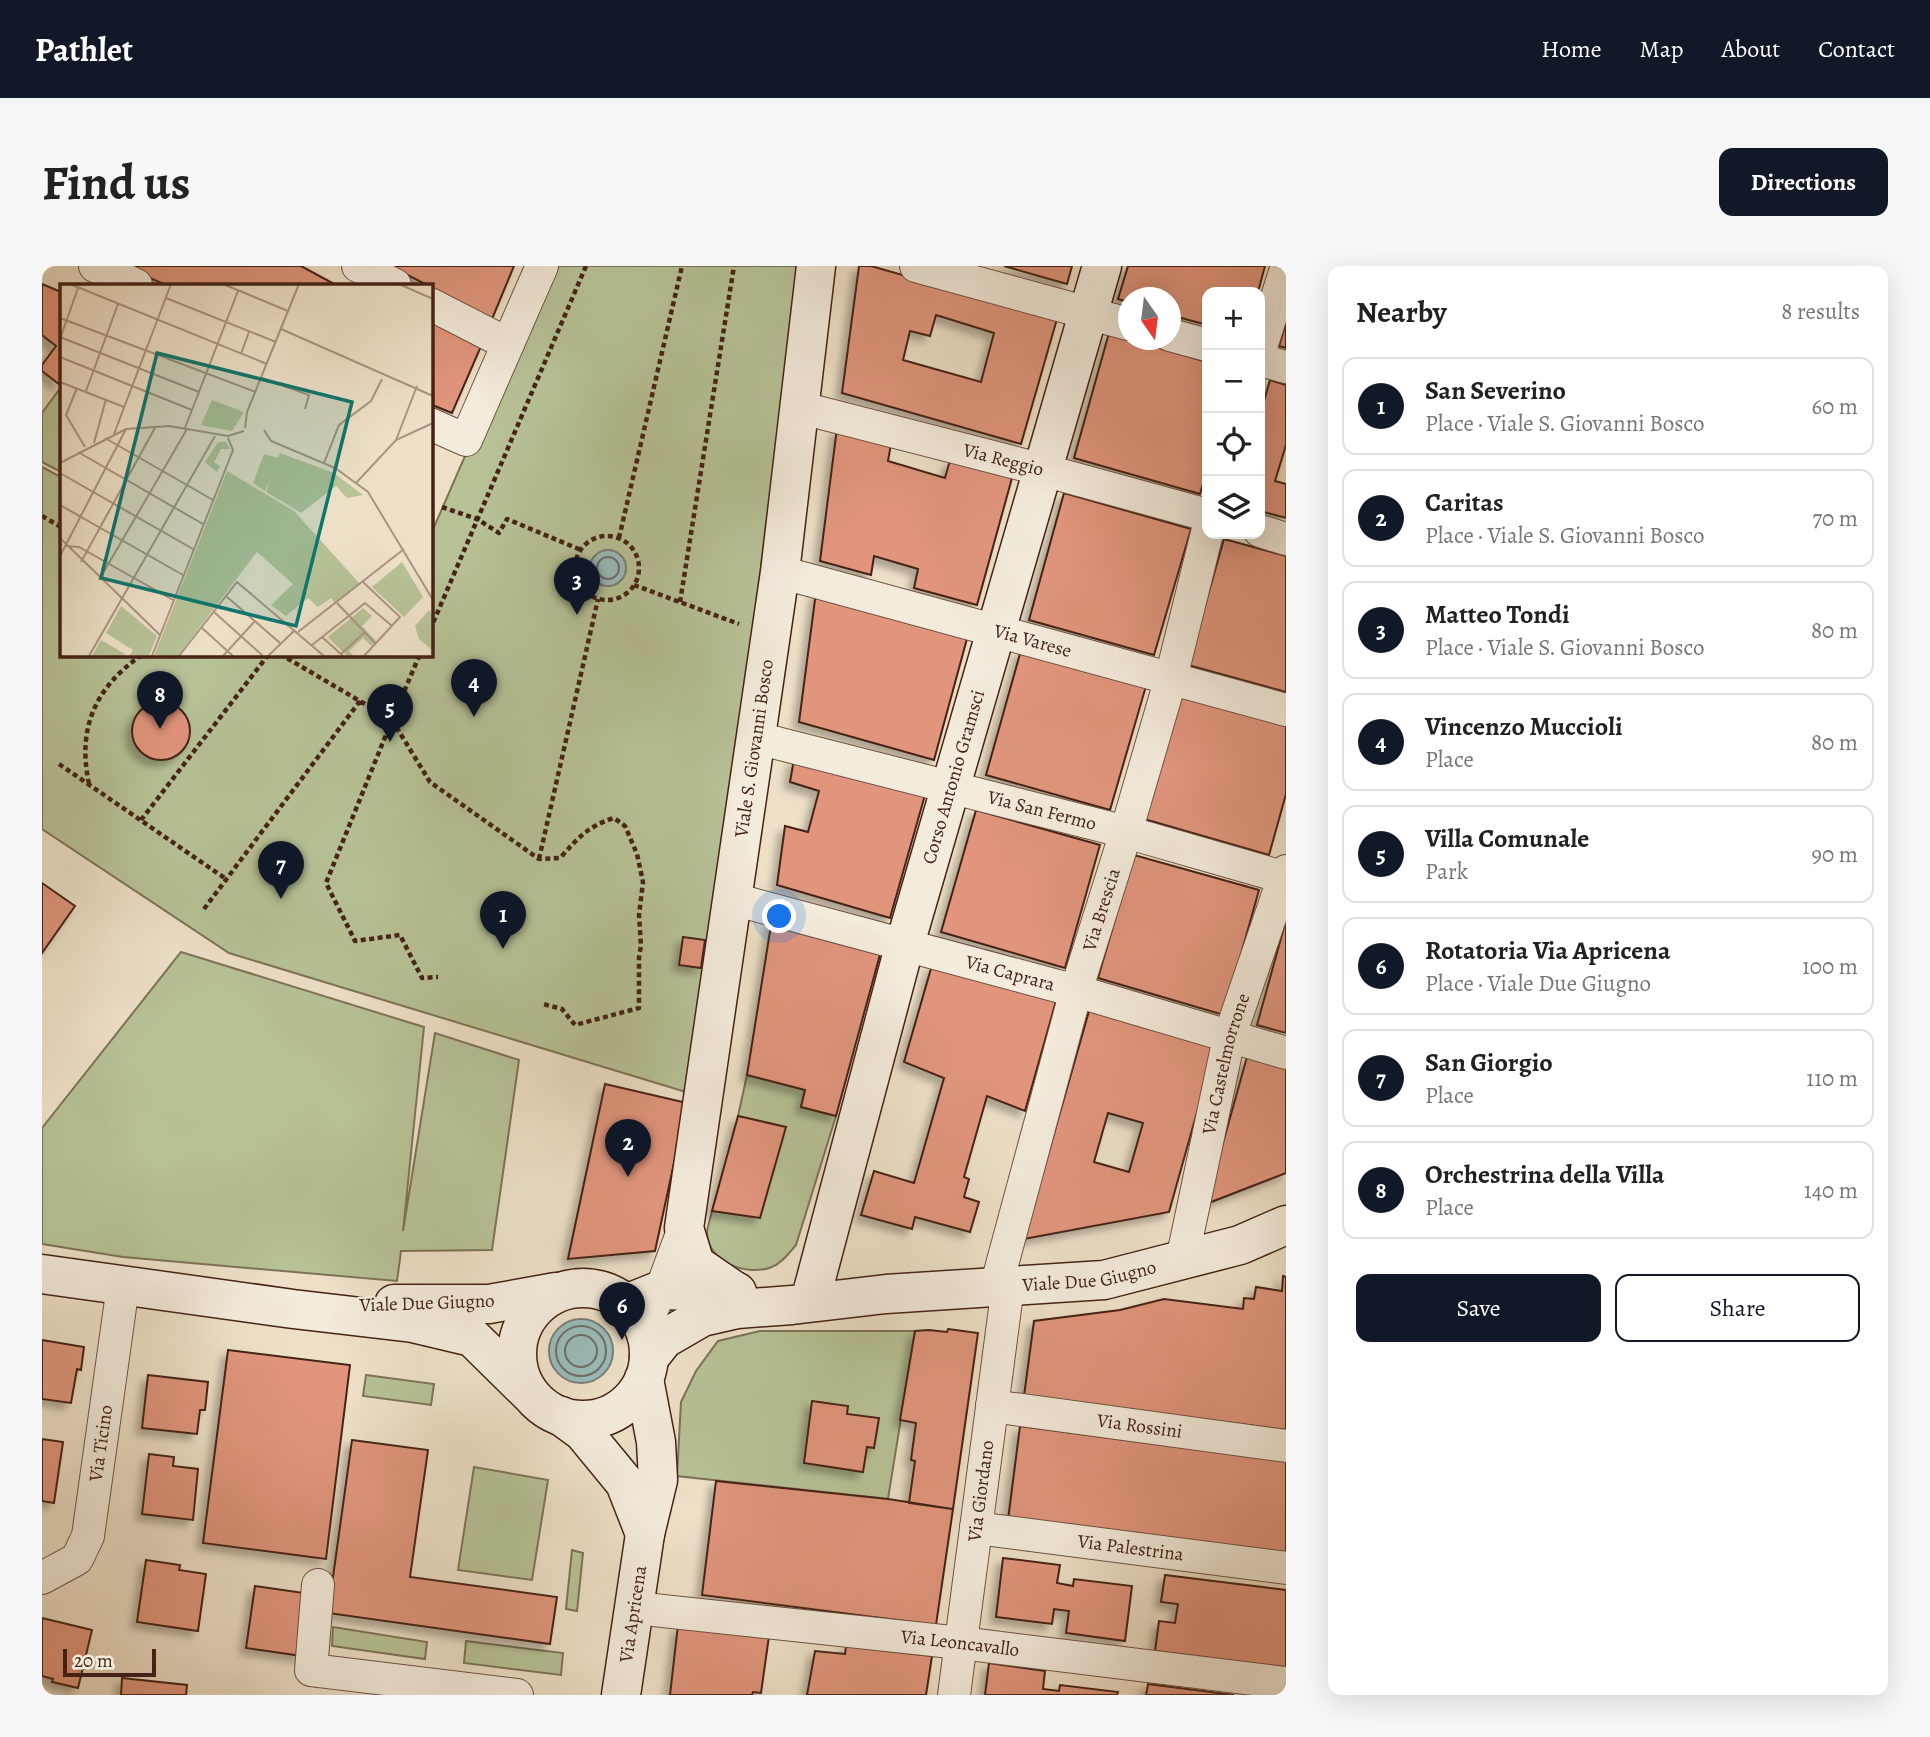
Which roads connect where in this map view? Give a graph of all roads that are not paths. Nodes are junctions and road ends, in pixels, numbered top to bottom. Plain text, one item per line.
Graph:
1 (95, 266) edge
2 (358, 266) edge
3 (542, 266) edge
4 (816, 266) edge
5 (916, 266) edge
6 (1102, 266) edge
7 (1286, 269) edge
8 (134, 284) edge
9 (393, 284) edge
10 (432, 305) edge
11 (1089, 313) junction
12 (1118, 321) edge
13 (1265, 334) edge
14 (1181, 338) edge
15 (508, 344) junction
16 (1202, 344) edge
17 (1265, 361) edge
18 (1286, 367) edge
19 (798, 407) junction
20 (432, 425) edge
21 (1043, 470) junction
22 (1202, 514) edge
23 (1265, 533) edge
24 (1206, 539) edge
25 (1286, 539) edge
26 (780, 572) junction
27 (997, 631) junction
28 (1171, 678) junction
29 (1286, 710) edge
30 (757, 738) junction
31 (951, 787) junction
32 (1126, 832) junction
33 (1285, 876) edge
34 (733, 899) junction
35 (905, 944) junction
36 (1076, 991) junction
37 (1229, 1038) junction
38 (1286, 1053) edge
39 (1286, 1225) edge
40 (684, 1228) junction
41 (1182, 1260) junction
42 (42, 1275) edge
43 (122, 1286) junction
44 (1002, 1287) junction
45 (661, 1290) junction
46 (813, 1290) junction
47 (562, 1291) junction
48 (736, 1292) junction
49 (886, 1294) junction
50 (293, 1310) junction
51 (641, 1342) junction
52 (529, 1392) junction
53 (992, 1406) junction
54 (561, 1416) junction
55 (1286, 1446) edge
56 (976, 1528) junction
57 (645, 1534) junction
58 (1286, 1569) edge
59 (42, 1578) edge
60 (318, 1585) dead end
61 (635, 1608) junction
62 (961, 1643) junction
63 (1286, 1683) edge
64 (517, 1695) edge
65 (621, 1695) edge
66 (954, 1695) edge

1 - 8 street
2 - 9 street
3 - 15 street
4 - 19 main road, Viale S. Giovanni Bosco
5 - 11 street
6 - 11 main road, Corso Antonio Gramsci
7 - 13 street
10 - 15 street
11 - 12 street
11 - 21 main road, Corso Antonio Gramsci
14 - 16 street
15 - 20 street
17 - 18 street
19 - 21 street, Via Reggio
19 - 26 main road, Viale S. Giovanni Bosco
21 - 22 street, Via Reggio
21 - 27 main road, Corso Antonio Gramsci
23 - 25 street
24 - 28 street, Via Brescia
26 - 27 street, Via Varese
26 - 30 main road, Viale S. Giovanni Bosco
27 - 28 street, Via Varese
27 - 31 main road, Corso Antonio Gramsci
28 - 29 street, Via Varese
28 - 32 street, Via Brescia
30 - 31 street, Via San Fermo
30 - 34 main road, Viale S. Giovanni Bosco
31 - 32 street, Via San Fermo
31 - 35 main road, Corso Antonio Gramsci
32 - 33 street, Via San Fermo
32 - 36 street, Via Brescia
33 - 37 street, Via Castelmorrone
34 - 35 street, Via Caprara
34 - 40 main road, Viale S. Giovanni Bosco
35 - 36 street, Via Caprara
35 - 46 main road, Corso Antonio Gramsci
36 - 37 street, Via Caprara
36 - 44 street, Via Brescia
37 - 38 street, Via Caprara
37 - 41 street, Via Castelmorrone
39 - 41 main road, Viale Due Giugno
40 - 45 street, Viale S. Giovanni Bosco
40 - 48 main road, Viale S. Giovanni Bosco
41 - 44 main road, Viale Due Giugno
42 - 43 main road, Viale Due Giugno
43 - 50 main road, Viale Due Giugno
43 - 59 street, Via Ticino
44 - 49 main road, Viale Due Giugno
44 - 53 street, Via Giordano
45 - 48 main road, Viale Due Giugno
45 - 51 main road, Viale Due Giugno
46 - 48 main road, Viale Due Giugno
46 - 49 main road, Viale Due Giugno
47 - 50 main road, Viale Due Giugno
47 - 51 main road, Viale Due Giugno
47 - 52 main road
49 - 51 main road, Viale Due Giugno
50 - 52 main road, Viale Due Giugno
51 - 54 main road, Viale Due Giugno
51 - 57 main road, Via Apricena
52 - 54 main road, Viale Due Giugno
53 - 55 street, Via Rossini
53 - 56 street, Via Giordano
54 - 57 main road, Via Apricena
56 - 58 street, Via Palestrina
56 - 62 street, Via Giordano
57 - 61 main road, Via Apricena
60 - 64 street
61 - 62 street, Via Leoncavallo
61 - 65 main road, Via Apricena
62 - 63 street, Via Leoncavallo
62 - 66 street, Via Giordano

